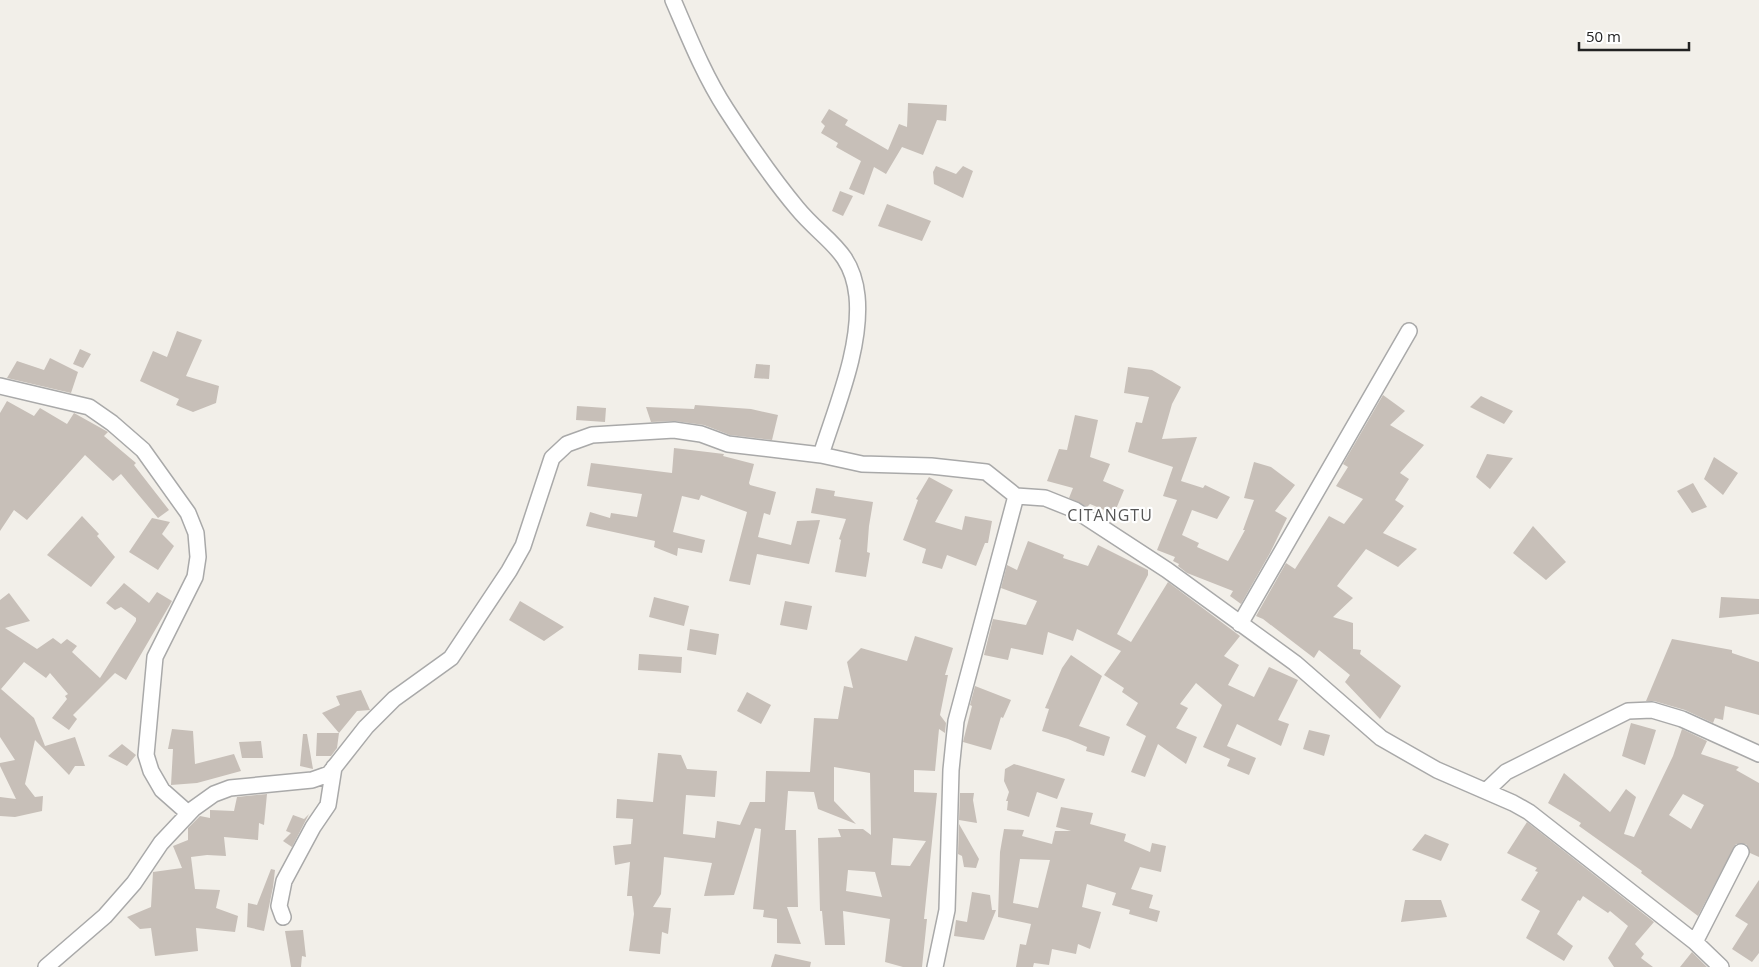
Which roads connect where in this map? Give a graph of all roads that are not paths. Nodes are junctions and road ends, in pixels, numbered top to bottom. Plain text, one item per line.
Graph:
1 (673, 0) edge
2 (1409, 330) dead end
3 (0, 386) edge
4 (821, 455) junction
5 (1016, 496) junction
6 (1240, 624) junction
7 (1759, 754) edge
8 (334, 767) junction
9 (1486, 791) junction
10 (188, 813) junction
11 (1741, 852) dead end
12 (283, 917) dead end
13 (1695, 942) junction
14 (46, 967) edge
15 (935, 967) edge
16 (1721, 967) edge

1 - 4 street
2 - 6 street
3 - 10 street
4 - 5 street
4 - 8 street
5 - 6 street
5 - 15 street
6 - 9 street
7 - 9 street
8 - 10 street
8 - 12 street
9 - 13 street
10 - 14 street
11 - 13 street
13 - 16 street

